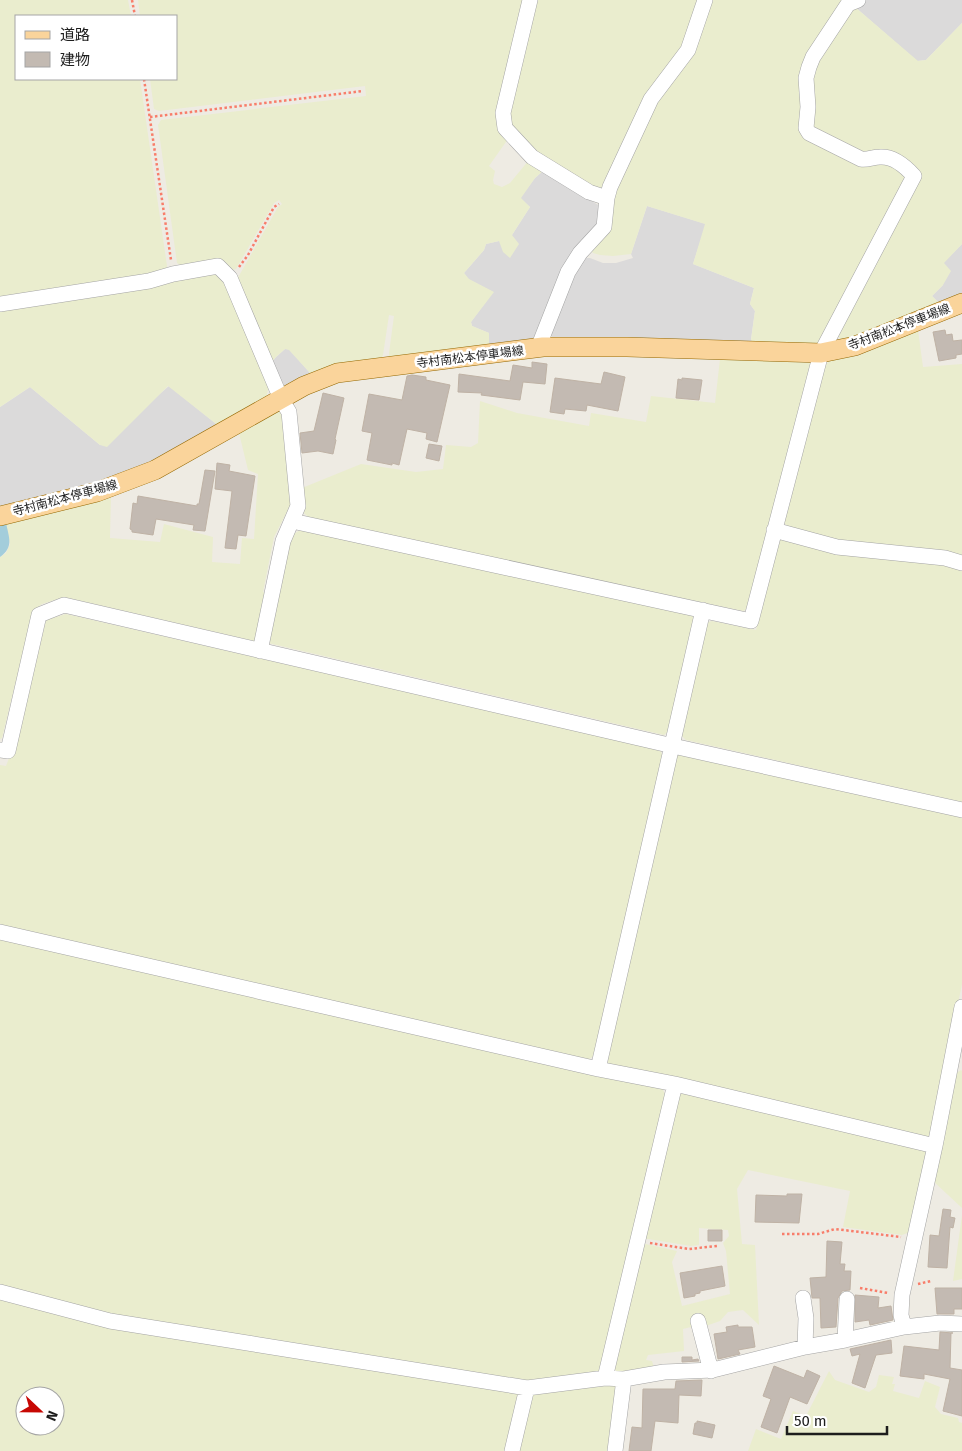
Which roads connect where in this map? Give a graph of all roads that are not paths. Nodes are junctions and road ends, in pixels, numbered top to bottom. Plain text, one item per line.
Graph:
1 (530, 0) edge
2 (705, 0) edge
3 (858, 0) edge
4 (607, 198) junction
5 (962, 303) edge
6 (0, 304) edge
7 (538, 348) junction
8 (821, 354) junction
9 (281, 399) junction
10 (0, 516) edge
11 (292, 521) junction
12 (774, 530) junction
13 (962, 563) edge
14 (703, 610) junction
15 (260, 651) junction
16 (673, 746) junction
17 (0, 750) edge
18 (962, 810) edge
19 (0, 932) edge
20 (962, 1007) edge
21 (956, 1066) edge
22 (598, 1069) junction
23 (675, 1084) junction
24 (936, 1146) junction
25 (0, 1292) edge
26 (803, 1298) dead end
27 (847, 1299) dead end
28 (698, 1321) dead end
29 (962, 1324) edge
30 (904, 1328) junction
31 (846, 1340) junction
32 (805, 1347) junction
33 (711, 1371) junction
34 (605, 1378) junction
35 (624, 1379) junction
36 (527, 1388) junction
37 (512, 1451) edge
38 (615, 1451) edge

1 - 4 street
2 - 4 street
3 - 8 street
4 - 7 street
5 - 8 main road, 寺村南松本停車場線
6 - 9 street
7 - 8 main road, 寺村南松本停車場線
7 - 9 main road, 寺村南松本停車場線
8 - 12 street
9 - 10 main road, 寺村南松本停車場線
9 - 11 street
11 - 14 street
11 - 15 street
12 - 13 street
12 - 14 street
14 - 16 street
15 - 16 street
15 - 17 street
16 - 18 street
16 - 22 street
19 - 22 street
20 - 21 street
21 - 24 street
22 - 23 street
23 - 24 street
23 - 34 street
24 - 30 street
25 - 36 street
26 - 32 street
27 - 31 street
28 - 33 street
29 - 30 street
30 - 31 street
31 - 32 street
32 - 33 street
33 - 35 street
34 - 35 street
34 - 36 street
35 - 38 street
36 - 37 street

